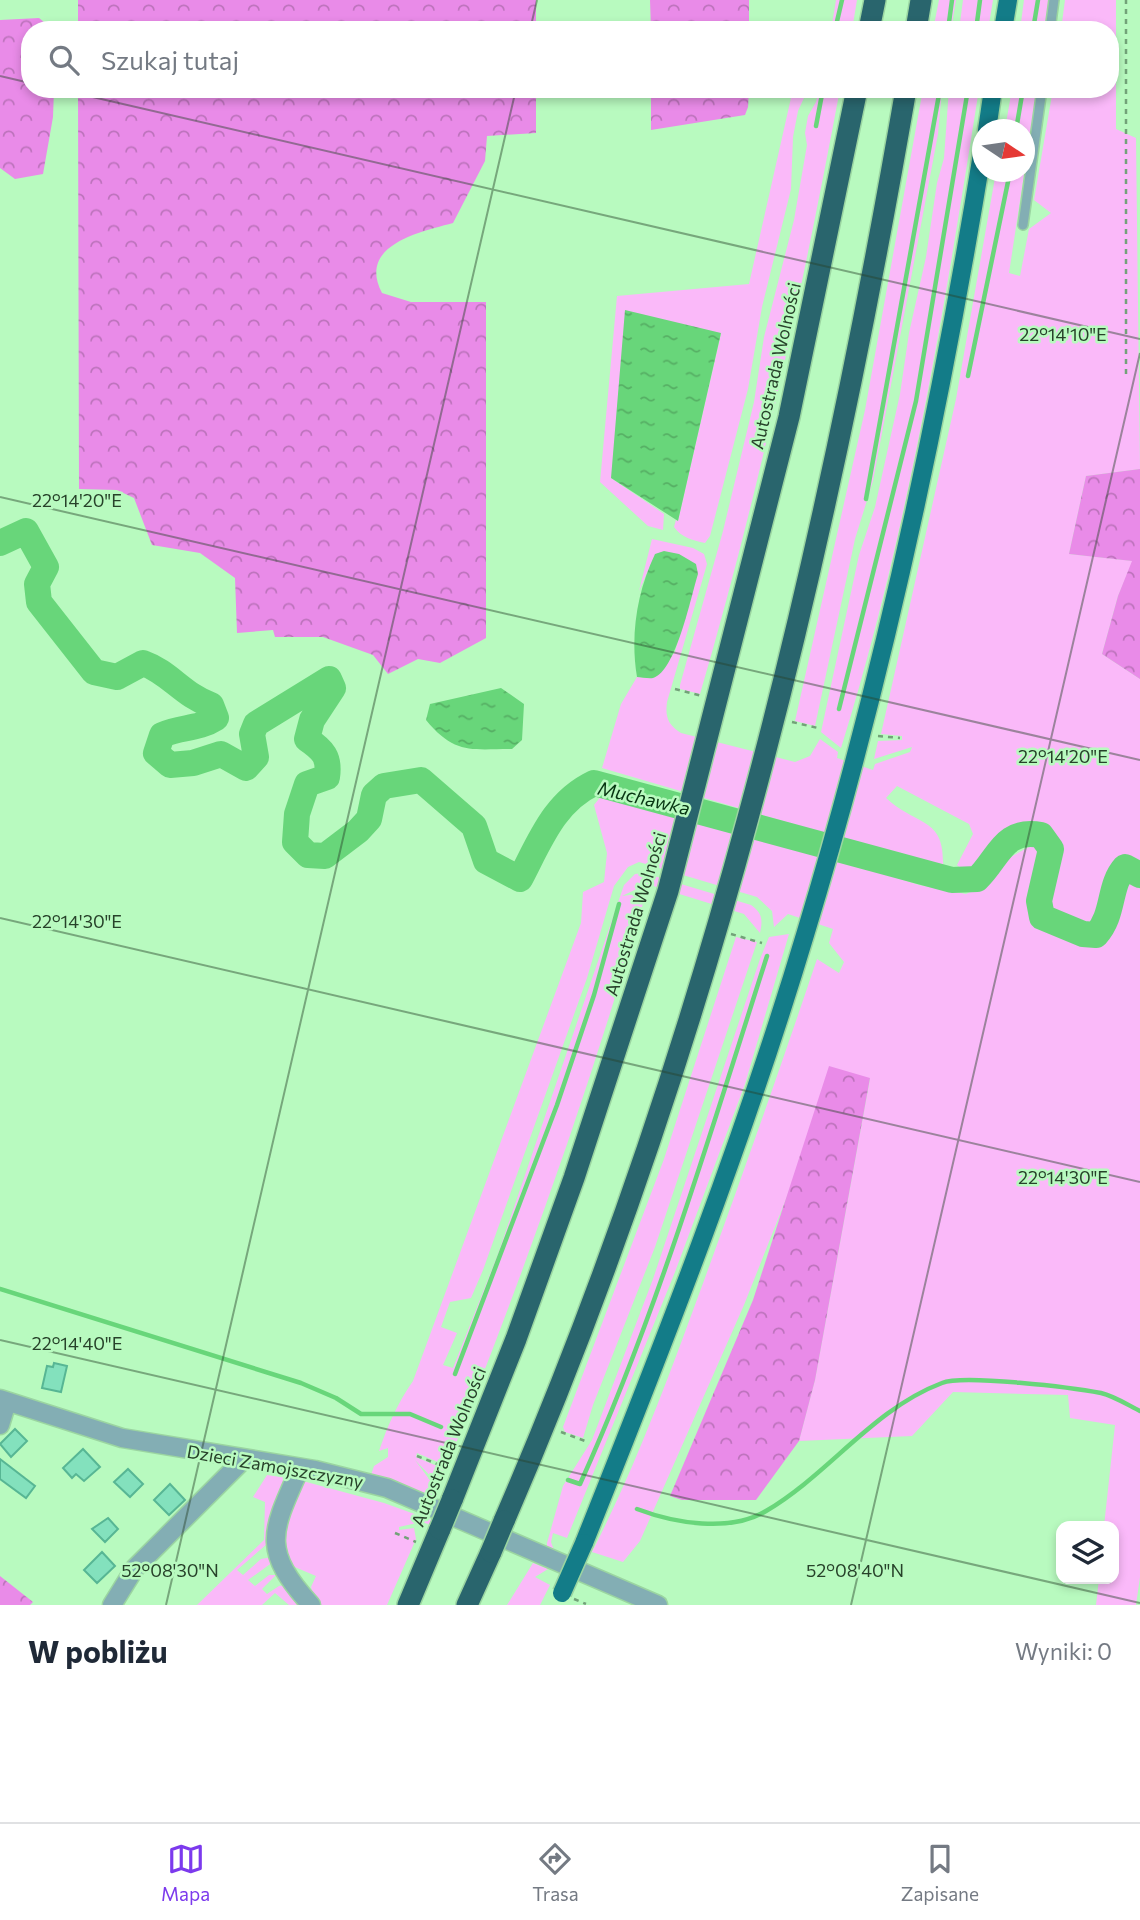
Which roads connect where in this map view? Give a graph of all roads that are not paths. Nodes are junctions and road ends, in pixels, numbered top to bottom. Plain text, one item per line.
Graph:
1 (875, 0) edge
2 (921, 0) edge
3 (1008, 0) edge
4 (1054, 0) edge
5 (871, 21) edge
6 (918, 21) edge
7 (1004, 21) edge
8 (1051, 21) edge
9 (855, 98) edge
10 (904, 98) edge
11 (991, 98) edge
12 (1041, 98) edge
13 (988, 119) edge
14 (977, 182) edge
15 (1023, 225) dead end
16 (4, 1401) edge
17 (0, 1425) edge
18 (244, 1459) junction
19 (300, 1468) junction
20 (559, 1599) edge
21 (112, 1605) edge
22 (311, 1605) edge
23 (408, 1605) edge
24 (467, 1605) edge
25 (658, 1605) edge

1 - 5 highway
2 - 6 highway
3 - 7 main road
4 - 8 lane
9 - 23 highway, Autostrada Wolności, bridge
10 - 24 highway, bridge
11 - 13 main road
12 - 15 lane
14 - 20 main road, bridge
16 - 17 street
16 - 18 street, Dzieci Zamojszczyzny
18 - 19 street, Dzieci Zamojszczyzny
18 - 21 street
19 - 22 street
19 - 25 street, Dzieci Zamojszczyzny

